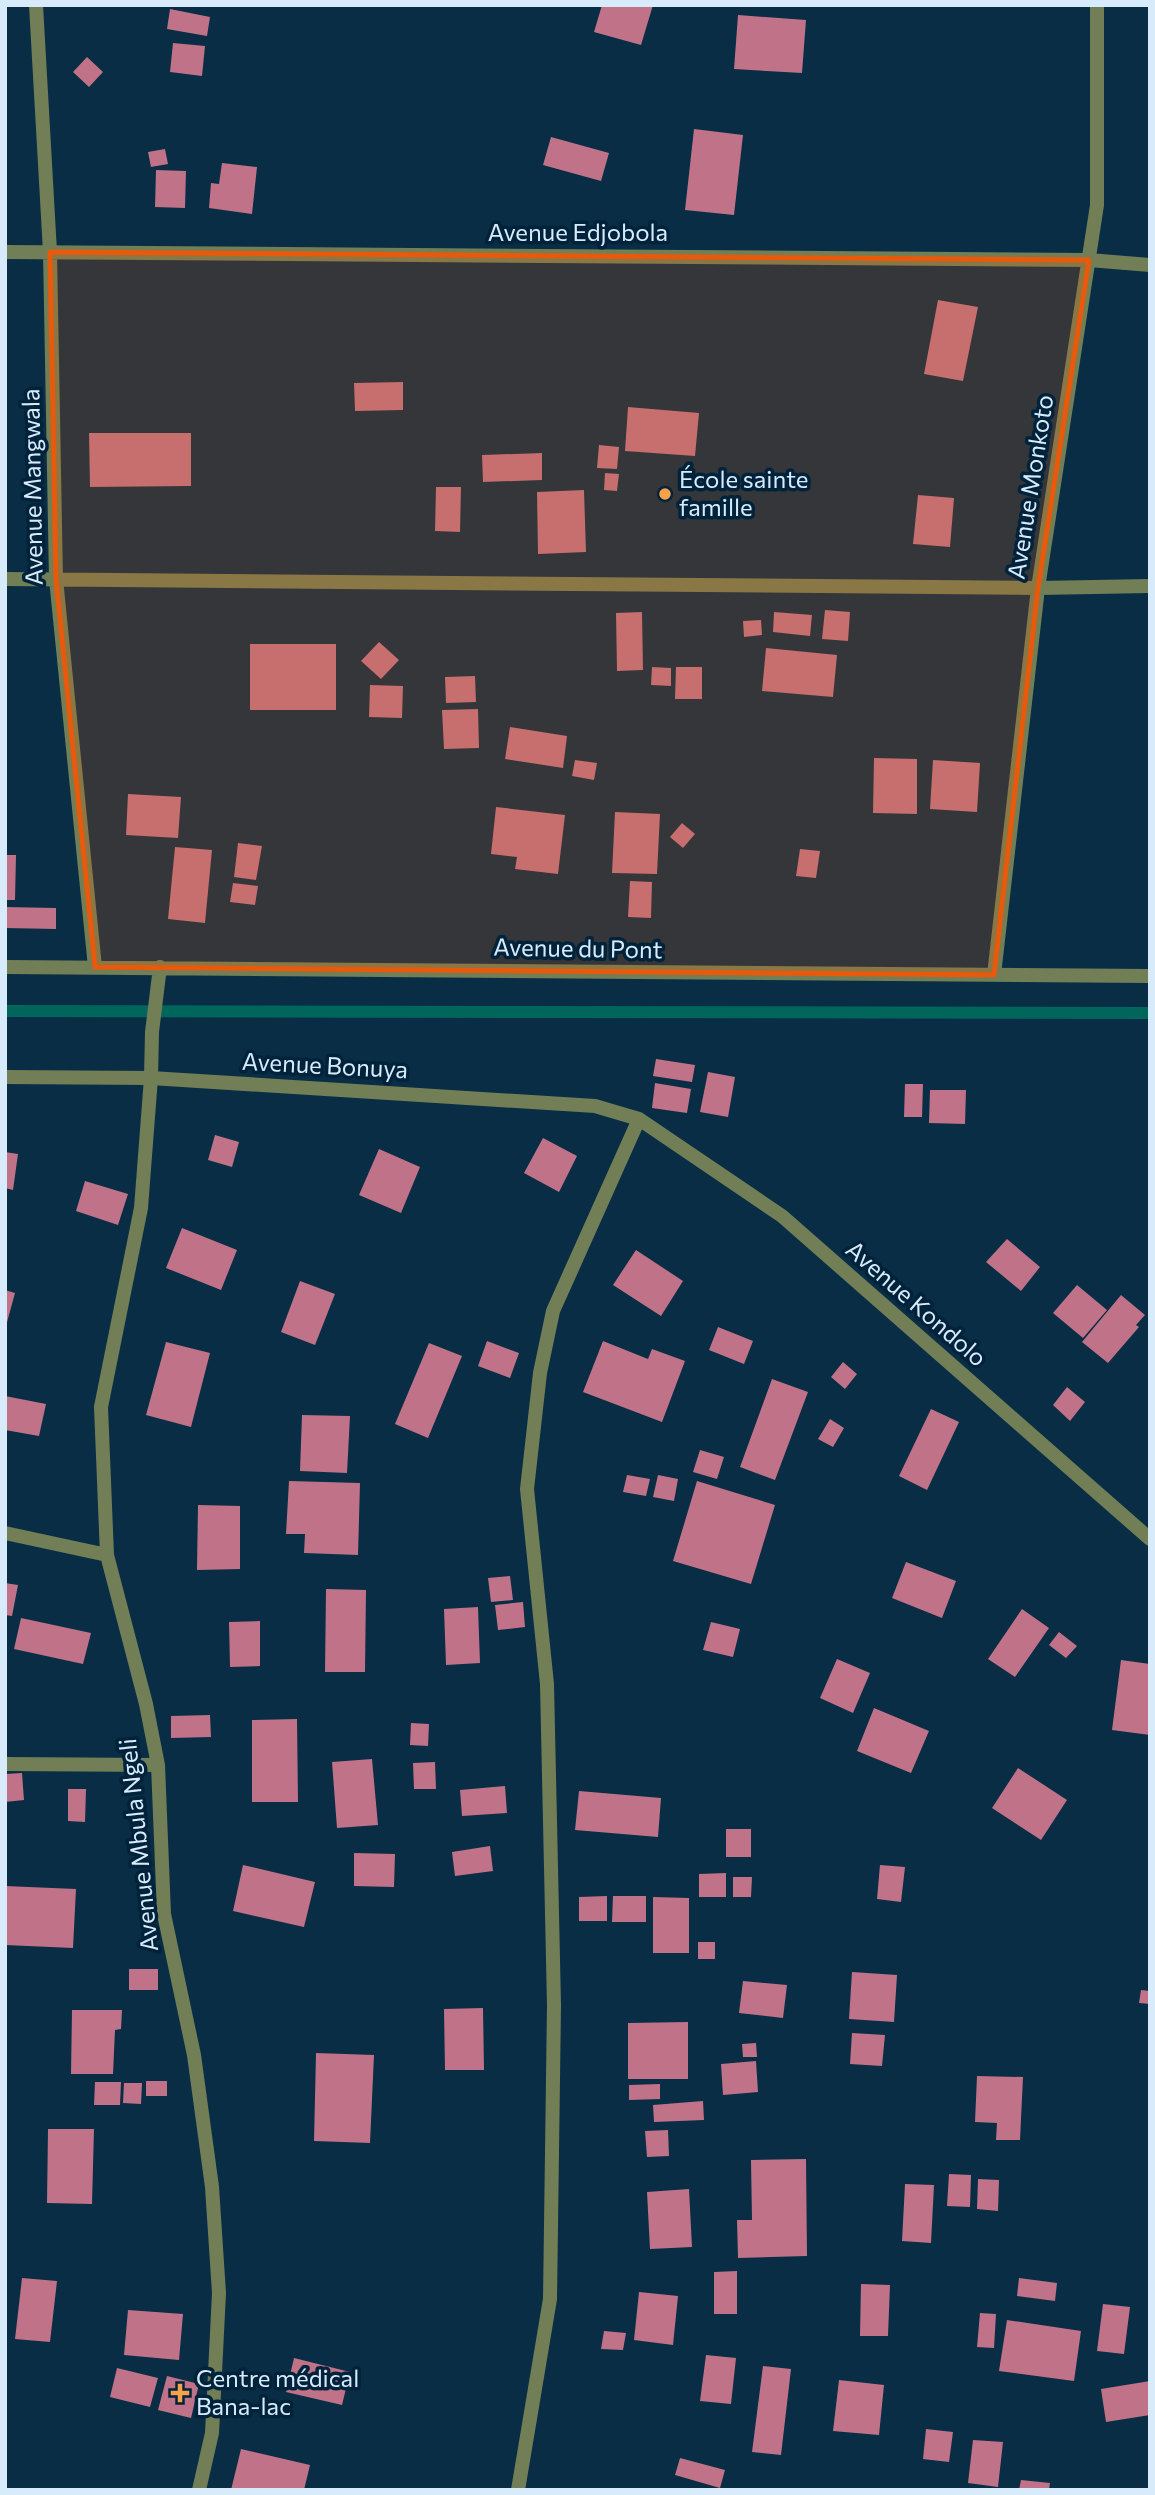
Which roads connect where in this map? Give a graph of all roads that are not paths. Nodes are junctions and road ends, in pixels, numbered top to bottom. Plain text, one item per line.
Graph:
1 (36, 5) edge
2 (1097, 5) edge
3 (5, 251) edge
4 (50, 252) junction
5 (1089, 260) junction
6 (1150, 265) edge
7 (5, 579) edge
8 (56, 579) junction
9 (1150, 586) edge
10 (1038, 588) junction
11 (5, 967) edge
12 (95, 967) junction
13 (160, 967) junction
14 (994, 975) junction
15 (1150, 976) edge
16 (5, 1077) edge
17 (151, 1079) junction
18 (639, 1119) junction
19 (5, 1533) edge
20 (1150, 1539) edge
21 (107, 1555) junction
22 (5, 1764) edge
23 (158, 1765) junction
24 (198, 2490) edge
25 (518, 2490) edge

1 - 4 street, Avenue Mangwala
2 - 5 street, Avenue Monkoto
3 - 4 street, Avenue Edjobola
4 - 5 street, Avenue Edjobola
4 - 8 street, Avenue Mangwala
5 - 6 street, Avenue Edjobola
5 - 10 street, Avenue Monkoto
7 - 8 street
8 - 10 street
8 - 12 street, Avenue Mangwala
9 - 10 street
10 - 14 street, Avenue Monkoto
11 - 12 street, Avenue du Pont
12 - 13 street, Avenue du Pont
13 - 14 street, Avenue du Pont
13 - 17 street, Avenue Mbula Ngeli
14 - 15 street, Avenue du Pont
16 - 17 street, Avenue Bonuya
17 - 18 street, Avenue Bonuya
17 - 21 street, Avenue Mbula Ngeli
18 - 20 street, Avenue Kondolo
18 - 25 street
19 - 21 street
21 - 23 street, Avenue Mbula Ngeli
22 - 23 street
23 - 24 street, Avenue Mbula Ngeli

